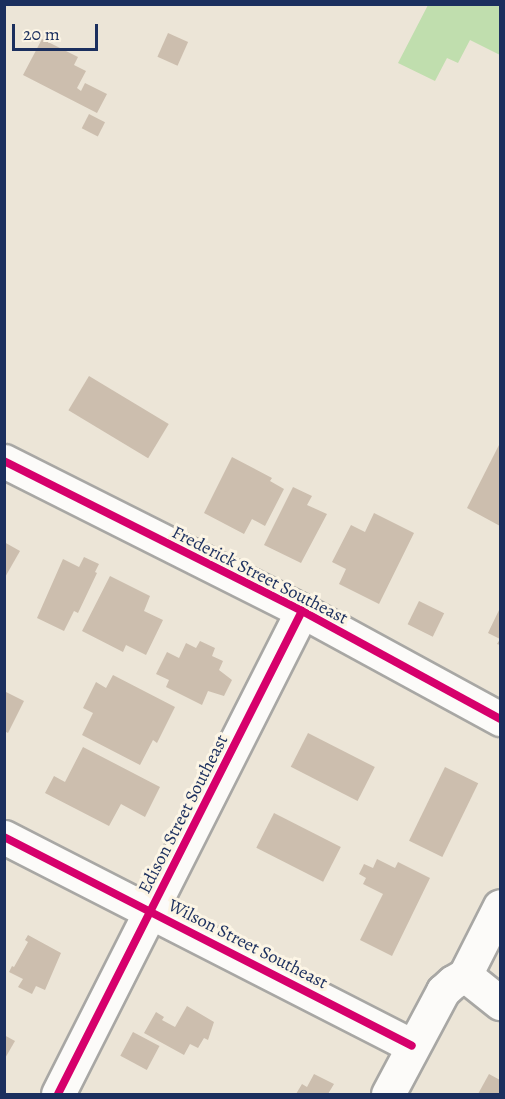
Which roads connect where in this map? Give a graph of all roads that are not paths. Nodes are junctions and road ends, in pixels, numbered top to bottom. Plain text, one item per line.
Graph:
1 (4, 461) edge
2 (302, 611) junction
3 (501, 719) edge
4 (4, 837) edge
5 (501, 906) edge
6 (151, 911) junction
7 (465, 975) junction
8 (501, 1003) edge
9 (412, 1046) junction
10 (58, 1095) edge
11 (388, 1095) edge

1 - 2 street, Frederick Street Southeast
2 - 3 street, Frederick Street Southeast
2 - 6 street, Edison Street Southeast
4 - 6 street, Wilson Street Southeast
5 - 7 street
6 - 9 street, Wilson Street Southeast
6 - 10 street, Edison Street Southeast
7 - 8 street
7 - 9 street
9 - 11 street

